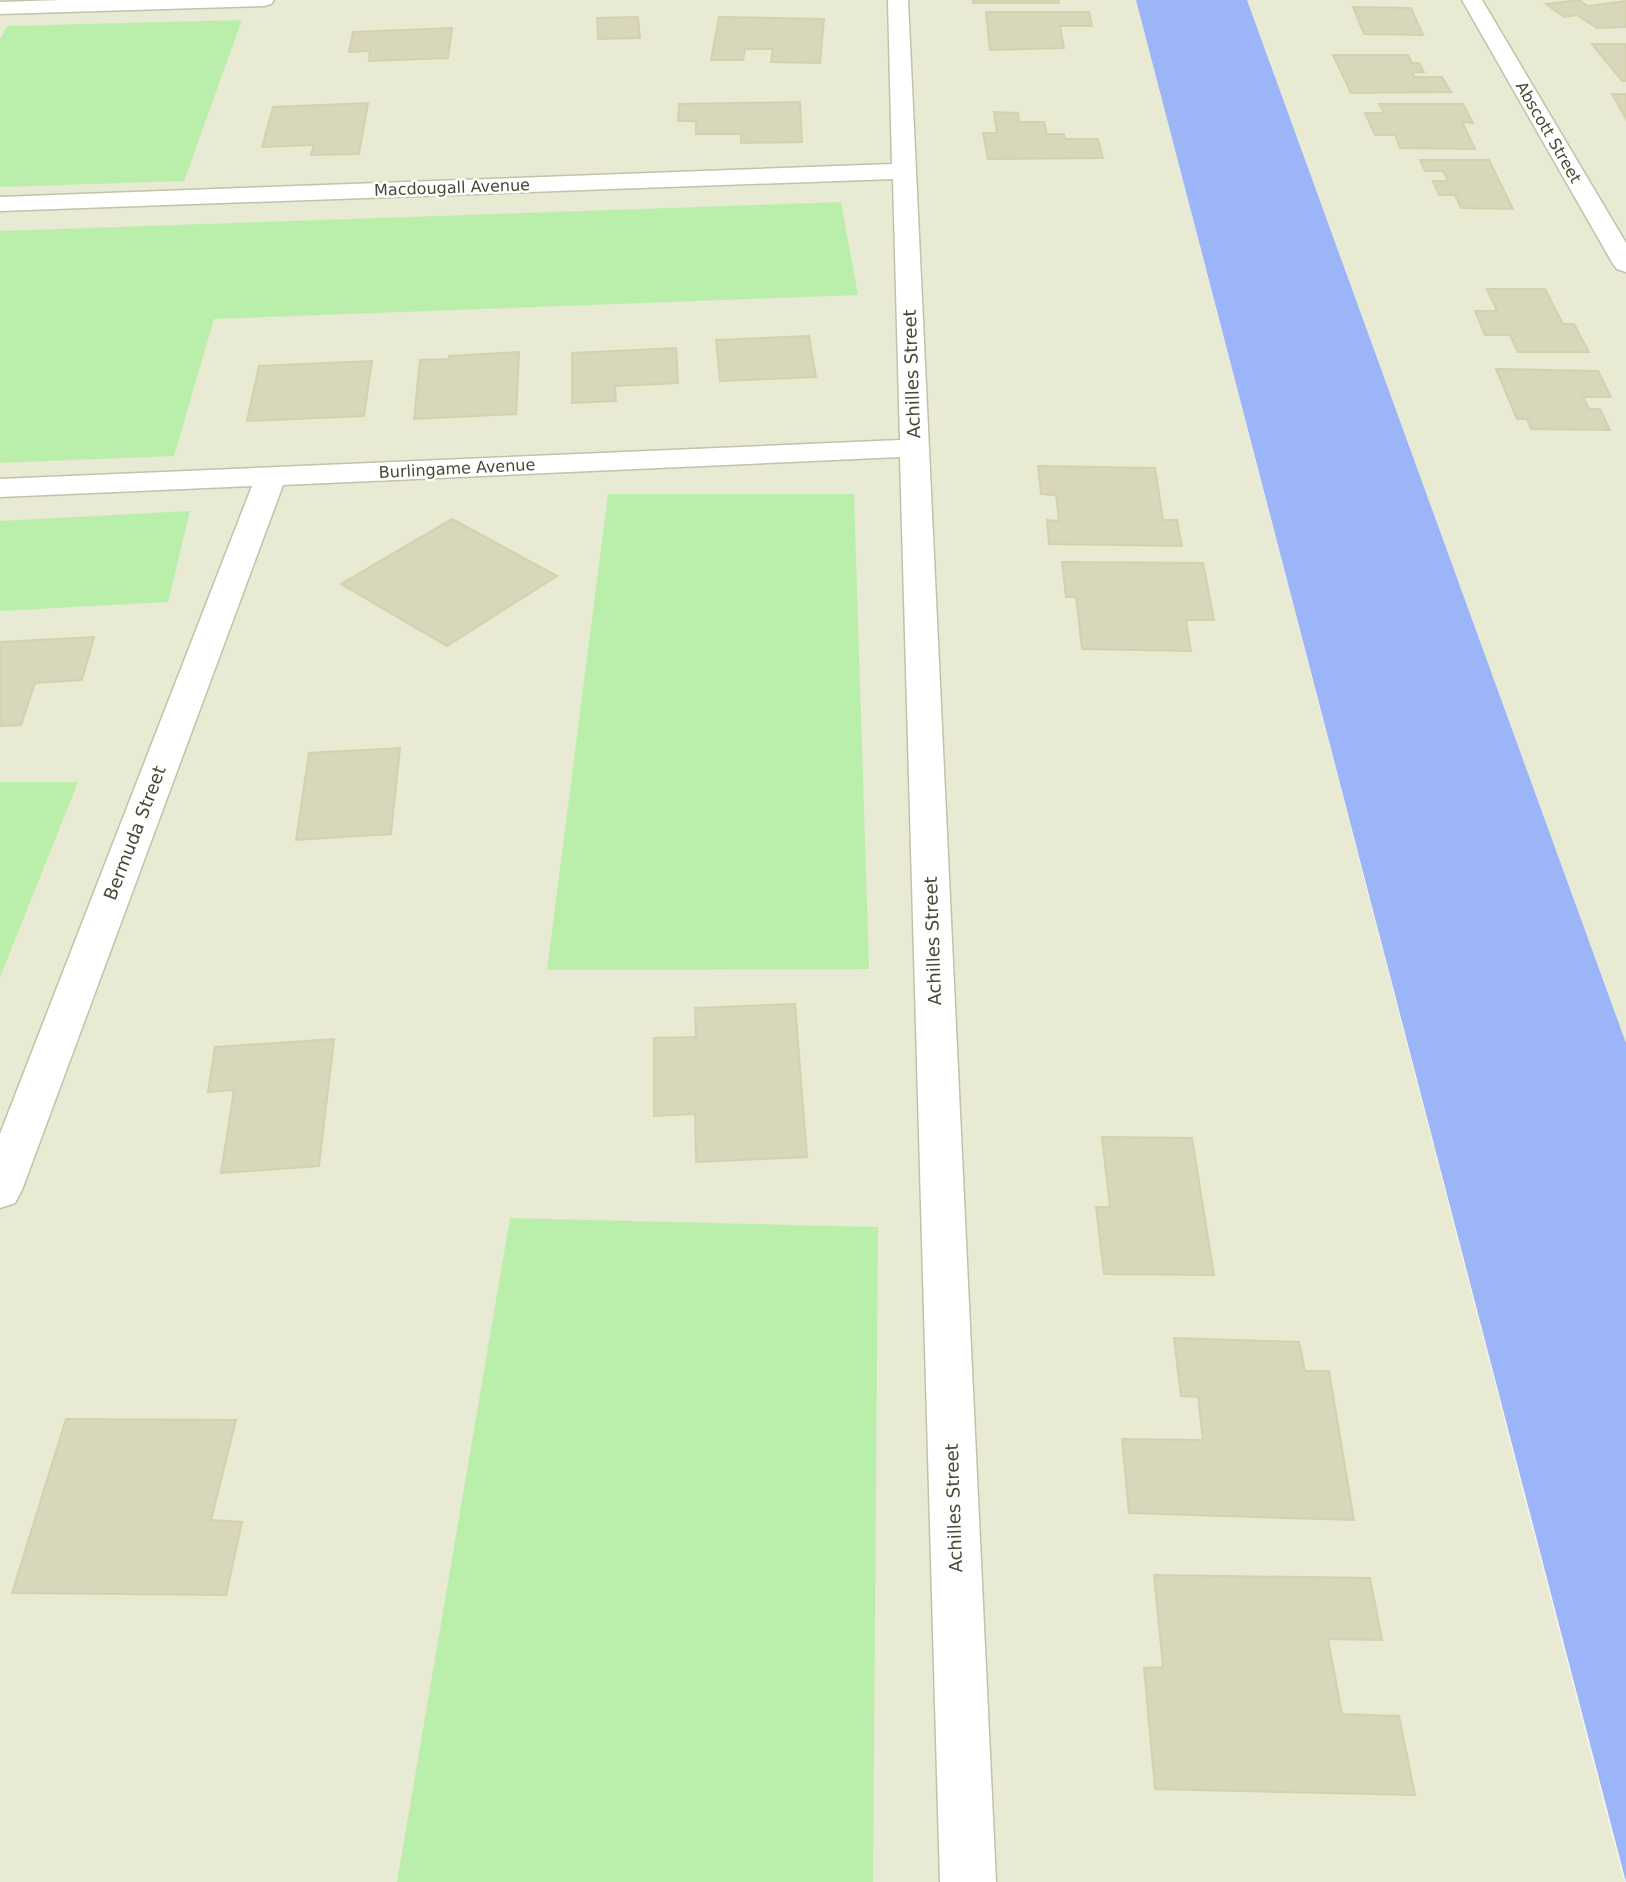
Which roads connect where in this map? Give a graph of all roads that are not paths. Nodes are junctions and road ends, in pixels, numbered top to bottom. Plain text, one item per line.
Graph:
1 (264, 0) edge
2 (898, 0) edge
3 (1472, 0) edge
4 (0, 8) edge
5 (905, 171) junction
6 (0, 204) edge
7 (1626, 264) edge
8 (915, 448) junction
9 (271, 476) junction
10 (0, 488) edge
11 (0, 1190) edge
12 (968, 1882) edge

1 - 4 street
2 - 5 street, Achilles Street
3 - 7 street, Abscott Street
5 - 6 street, Macdougall Avenue
5 - 8 street, Achilles Street
8 - 9 street, Burlingame Avenue
8 - 12 street, Achilles Street
9 - 10 street, Burlingame Avenue
9 - 11 street, Bermuda Street

